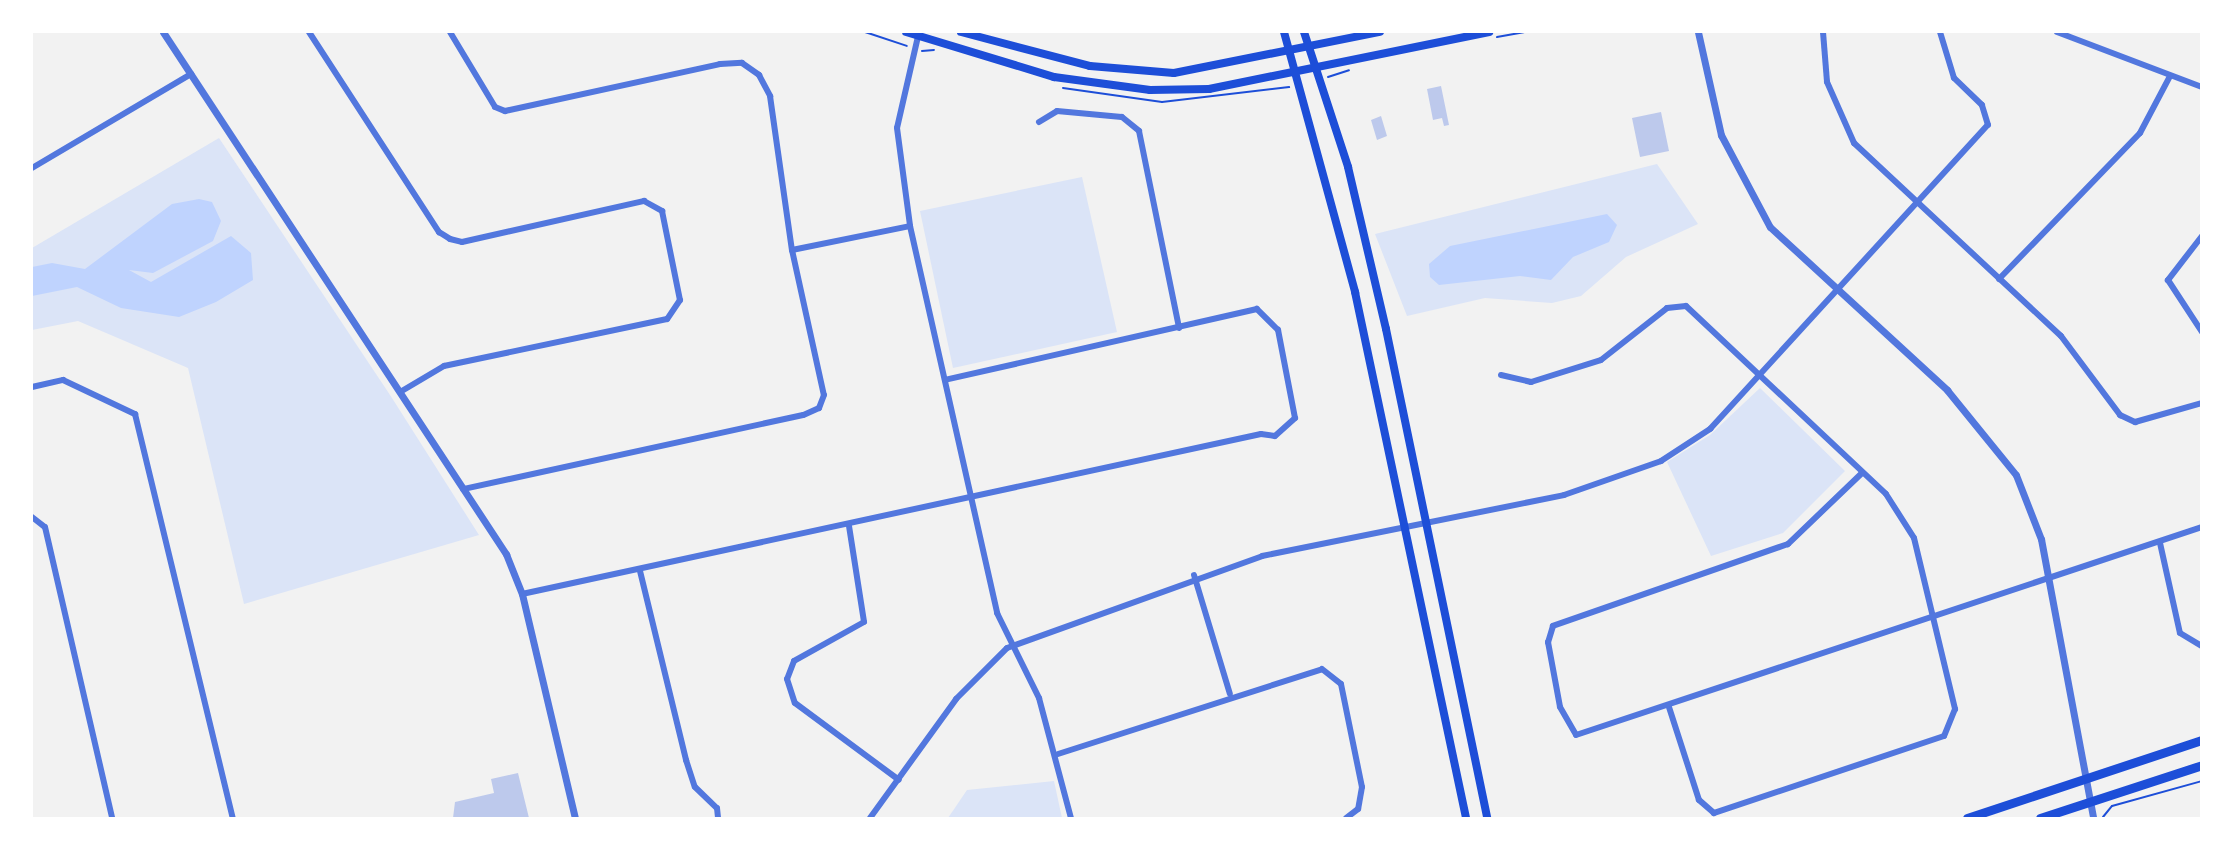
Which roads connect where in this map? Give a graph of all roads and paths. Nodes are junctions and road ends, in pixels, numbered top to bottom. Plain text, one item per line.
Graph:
1 (163, 32) edge
2 (309, 32) edge
3 (450, 32) edge
4 (865, 32) edge
5 (906, 32) edge
6 (961, 32) edge
7 (1284, 32) edge
8 (1304, 32) edge
9 (1380, 32) edge
10 (1489, 32) edge
11 (1698, 32) edge
12 (1823, 32) edge
13 (1940, 32) edge
14 (2057, 32) edge
15 (918, 34) edge
16 (900, 44) dead end
17 (1308, 46) junction
18 (1290, 50) junction
19 (1314, 64) junction
20 (1294, 69) junction
21 (191, 74) junction
22 (2170, 76) junction
23 (2202, 87) edge
24 (1039, 122) dead end
25 (32, 168) edge
26 (1917, 205) junction
27 (910, 226) junction
28 (2202, 236) edge
29 (792, 250) junction
30 (1998, 279) junction
31 (1839, 291) junction
32 (1178, 328) junction
33 (2202, 332) edge
34 (1501, 375) dead end
35 (1759, 378) junction
36 (945, 380) junction
37 (32, 387) edge
38 (400, 392) junction
39 (2202, 403) edge
40 (1862, 473) junction
41 (463, 488) junction
42 (967, 500) junction
43 (32, 517) edge
44 (1427, 521) junction
45 (1405, 525) junction
46 (849, 526) junction
47 (2202, 527) edge
48 (2160, 543) junction
49 (640, 571) junction
50 (1194, 575) junction
51 (2049, 577) junction
52 (522, 594) junction
53 (1937, 616) junction
54 (1014, 645) junction
55 (2202, 646) edge
56 (1230, 694) junction
57 (1669, 707) junction
58 (2202, 740) edge
59 (1058, 754) junction
60 (2202, 765) edge
61 (2085, 778) junction
62 (899, 780) junction
63 (2202, 781) edge
64 (2090, 802) junction
65 (2104, 817) dead end
66 (112, 818) edge
67 (233, 818) edge
68 (575, 818) edge
69 (718, 818) edge
70 (870, 818) edge
71 (1070, 818) edge
72 (1346, 818) edge
73 (1466, 818) edge
74 (1487, 818) edge
75 (1967, 818) edge
76 (2040, 818) edge
77 (2093, 818) edge

1 - 21 street
2 - 38 street
3 - 29 street
4 - 16 path
5 - 15 main road
6 - 18 main road
7 - 18 main road
8 - 17 main road
9 - 17 main road
10 - 19 main road
11 - 31 street
12 - 26 street
13 - 26 street
14 - 22 street
15 - 20 main road
15 - 27 street
17 - 18 main road
17 - 19 main road
18 - 20 main road
19 - 20 main road
19 - 44 main road
20 - 45 main road
21 - 25 street
21 - 38 street
22 - 23 street
22 - 30 street
24 - 32 street
26 - 30 street
26 - 31 street
27 - 29 street
27 - 36 street
28 - 33 street
29 - 41 street
30 - 39 street
31 - 35 street
31 - 51 street
32 - 36 street
32 - 42 street
34 - 35 street
35 - 40 street
35 - 44 street
36 - 42 street
37 - 67 street
38 - 41 street
40 - 53 street
40 - 57 street
41 - 52 street
42 - 46 street
42 - 54 street
43 - 66 street
44 - 45 street
44 - 74 main road
45 - 50 street
45 - 73 main road
46 - 49 street
46 - 62 street
47 - 48 street
48 - 51 street
48 - 55 street
49 - 52 street
49 - 69 street
50 - 54 street
50 - 56 street
51 - 53 street
51 - 61 street
52 - 68 street
53 - 57 street
53 - 57 street
54 - 59 street
54 - 62 street
56 - 59 street
56 - 72 street
58 - 61 main road
59 - 71 street
60 - 64 main road
61 - 64 street
61 - 75 main road
62 - 70 street
63 - 65 path
64 - 76 main road
64 - 77 street

